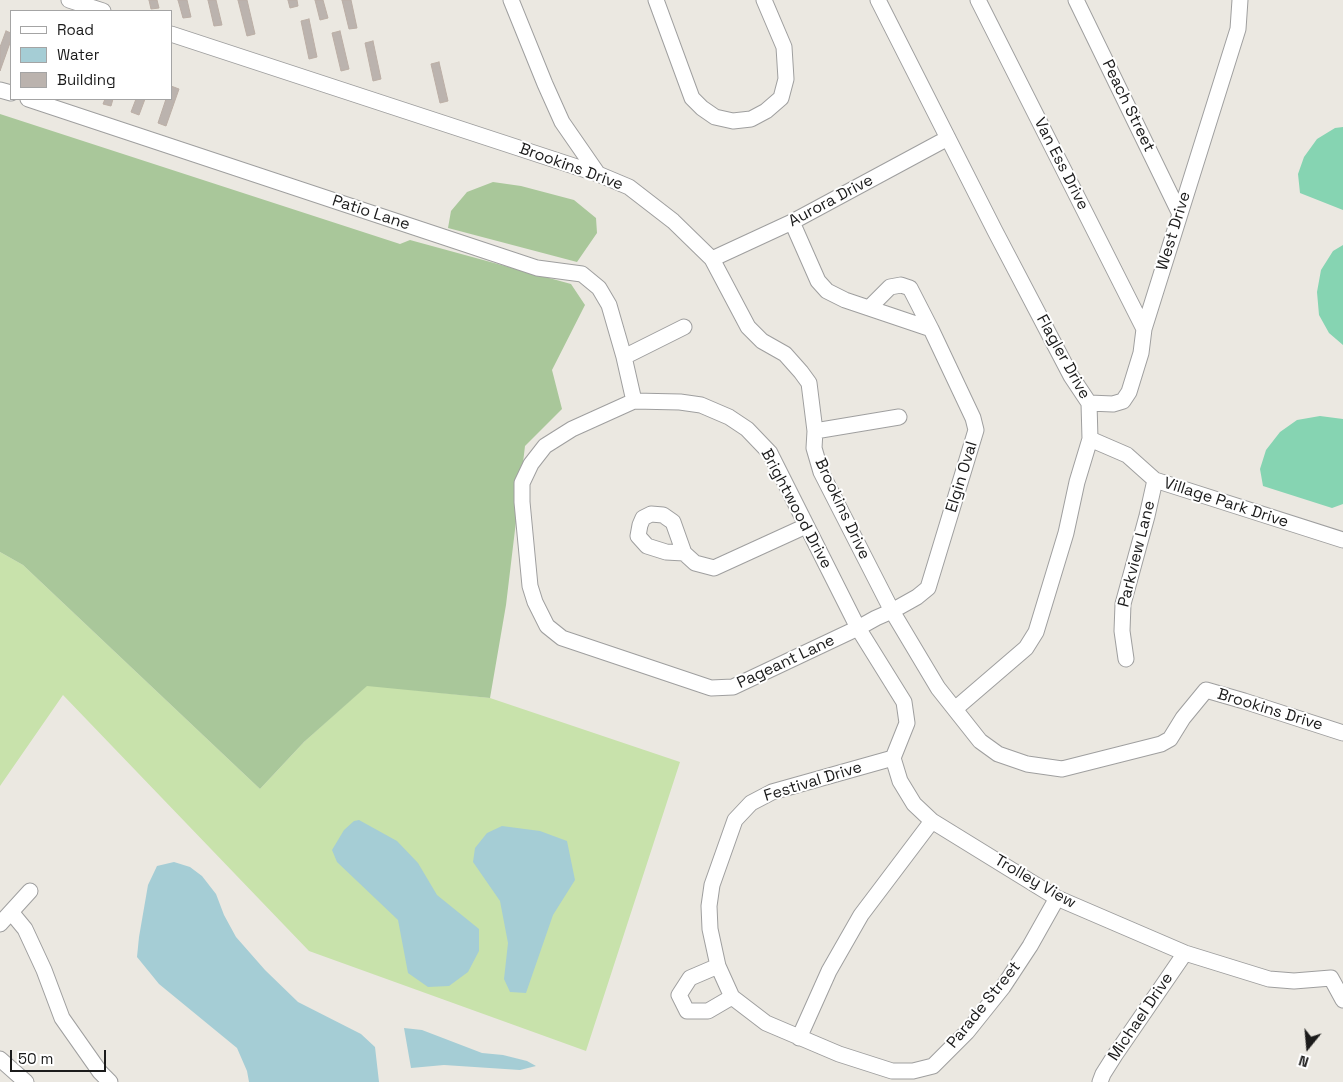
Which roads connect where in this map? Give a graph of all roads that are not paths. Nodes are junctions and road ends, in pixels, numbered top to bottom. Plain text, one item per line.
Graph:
1 (68, 0) edge
2 (511, 0) edge
3 (656, 0) edge
4 (764, 0) edge
5 (878, 0) edge
6 (978, 0) edge
7 (1076, 0) edge
8 (1240, 0) edge
9 (100, 10) edge
10 (172, 34) edge
11 (31, 100) edge
12 (948, 138) junction
13 (598, 174) junction
14 (1179, 212) junction
15 (792, 222) junction
16 (712, 259) junction
17 (869, 308) junction
18 (684, 327) dead end
19 (931, 329) junction
20 (1144, 329) junction
21 (624, 357) junction
22 (634, 401) junction
23 (1090, 403) junction
24 (899, 417) dead end
25 (815, 431) junction
26 (1090, 439) junction
27 (1155, 480) junction
28 (806, 526) junction
29 (1343, 540) edge
30 (684, 553) dead end
31 (892, 612) junction
32 (858, 628) junction
33 (562, 638) joint
34 (1126, 659) dead end
35 (955, 710) junction
36 (1343, 733) edge
37 (893, 758) junction
38 (932, 820) junction
39 (30, 891) dead end
40 (1057, 898) junction
41 (11, 912) junction
42 (0, 924) edge
43 (1185, 953) junction
44 (718, 966) junction
45 (732, 997) junction
46 (1343, 1000) edge
47 (800, 1038) junction
48 (0, 1059) edge
49 (26, 1082) edge
50 (110, 1082) edge
51 (1100, 1082) edge

1 - 9 street
2 - 13 street
3 - 4 street
5 - 12 street, Flagler Drive
6 - 20 street, Van Ess Drive
7 - 14 street, Peach Street
8 - 14 street, West Drive
10 - 13 street, Brookins Drive
11 - 21 street, Patio Lane
12 - 15 street, Aurora Drive
12 - 23 street, Flagler Drive
13 - 16 street, Brookins Drive
14 - 20 street, West Drive
15 - 16 street, Aurora Drive
15 - 17 street
16 - 25 street, Brookins Drive
17 - 19 street
17 - 19 street, Elgin Oval
18 - 21 street
19 - 31 street, Elgin Oval
20 - 23 street, West Drive
21 - 22 street, Patio Lane
22 - 28 street, Brightwood Drive
22 - 33 street, Brightwood Drive
23 - 26 street, Flagler Drive
24 - 25 street
25 - 31 street, Brookins Drive
26 - 27 street, Village Park Drive
26 - 35 street, Flagler Drive
27 - 29 street, Village Park Drive
27 - 34 street, Parkview Lane
28 - 30 street
28 - 32 street, Brightwood Drive
31 - 32 street, Pageant Lane
31 - 35 street, Brookins Drive
32 - 33 street, Pageant Lane
32 - 37 street
35 - 36 street, Brookins Drive
37 - 38 street, Trolley View
37 - 44 street, Festival Drive
38 - 40 street, Trolley View
38 - 47 street
39 - 41 street
40 - 43 street, Trolley View
40 - 47 street, Parade Street
41 - 42 street
41 - 50 street
43 - 46 street, Trolley View
43 - 51 street, Michael Drive
44 - 45 street, Festival Drive
44 - 45 street
45 - 47 street, Festival Drive
48 - 49 street

